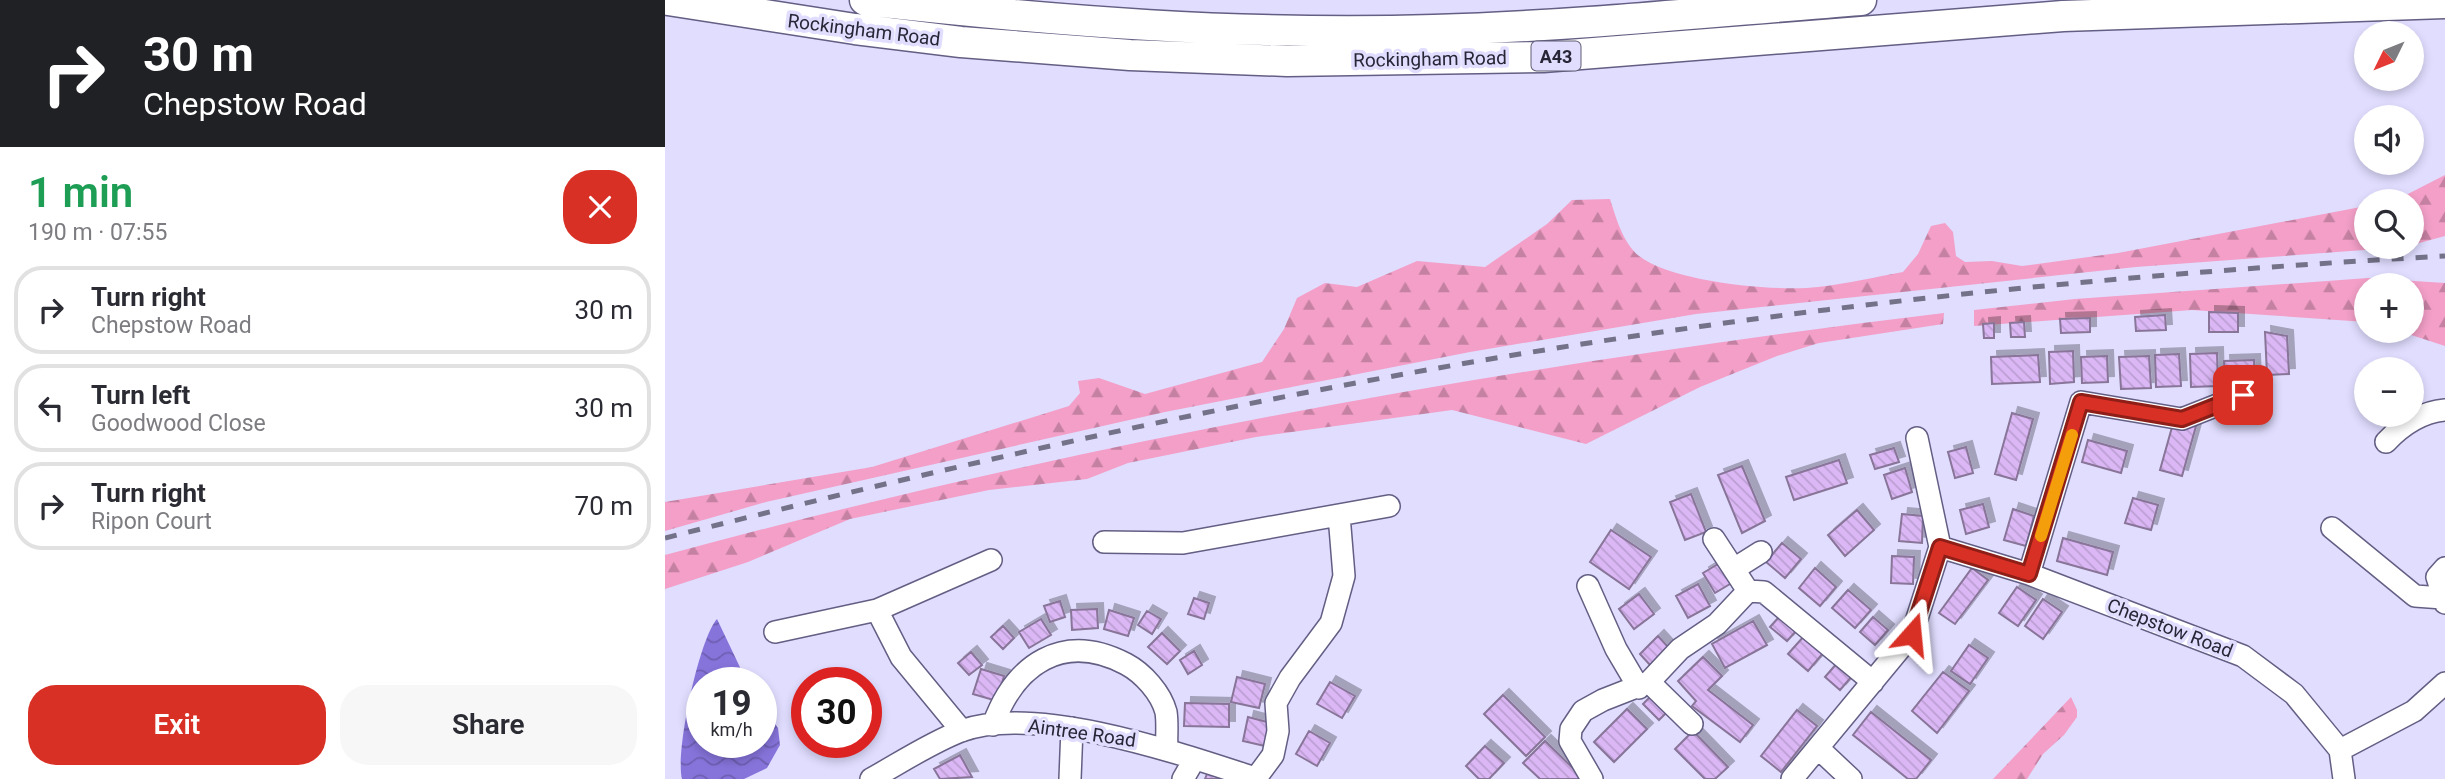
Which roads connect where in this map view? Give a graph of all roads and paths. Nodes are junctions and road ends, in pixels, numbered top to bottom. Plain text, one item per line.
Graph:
1 (668, 0) edge
2 (865, 0) edge
3 (1861, 0) edge
4 (2445, 3) edge
5 (2243, 395) dead end
6 (2445, 410) edge
7 (1917, 439) dead end
8 (2386, 442) dead end
9 (1389, 506) dead end
10 (1339, 515) junction
11 (2332, 528) dead end
12 (1714, 539) dead end
13 (1104, 542) dead end
14 (1940, 547) junction
15 (1761, 552) dead end
16 (991, 560) dead end
17 (2445, 568) edge
18 (1734, 569) junction
19 (2029, 574) junction
20 (1588, 586) dead end
21 (1748, 591) junction
22 (2444, 601) edge
23 (877, 610) junction
24 (775, 632) dead end
25 (1873, 682) junction
26 (2445, 683) edge
27 (1644, 685) junction
28 (1692, 724) dead end
29 (993, 726) junction
30 (1072, 729) junction
31 (962, 731) junction
32 (1818, 748) junction
33 (1167, 750) junction
34 (2340, 750) junction
35 (1194, 760) junction
36 (871, 779) edge
37 (1070, 779) edge
38 (1183, 779) edge
39 (1257, 779) edge
40 (1592, 779) edge
41 (1792, 779) edge
42 (1851, 779) edge
43 (2344, 779) edge

1 - 4 highway, Rockingham Road / A43
2 - 3 highway, Rockingham Road / A43
5 - 19 street
6 - 8 street
7 - 14 street
9 - 10 street
10 - 13 street
10 - 39 street
11 - 22 street
12 - 18 street
14 - 19 street, Chepstow Road
14 - 25 street
15 - 18 street
16 - 23 street
17 - 22 street
18 - 21 street
19 - 34 street, Chepstow Road
20 - 27 street
21 - 25 street
21 - 27 street
23 - 24 street
23 - 31 street
25 - 32 street
26 - 34 street
27 - 28 street
27 - 40 street
29 - 30 street, Aintree Road
29 - 31 street, Aintree Road
29 - 33 street
30 - 33 street, Aintree Road
30 - 37 street
31 - 36 street, Aintree Road
32 - 41 street
32 - 42 street
33 - 35 street, Aintree Road
34 - 43 street
35 - 38 street
35 - 39 street, Aintree Road

